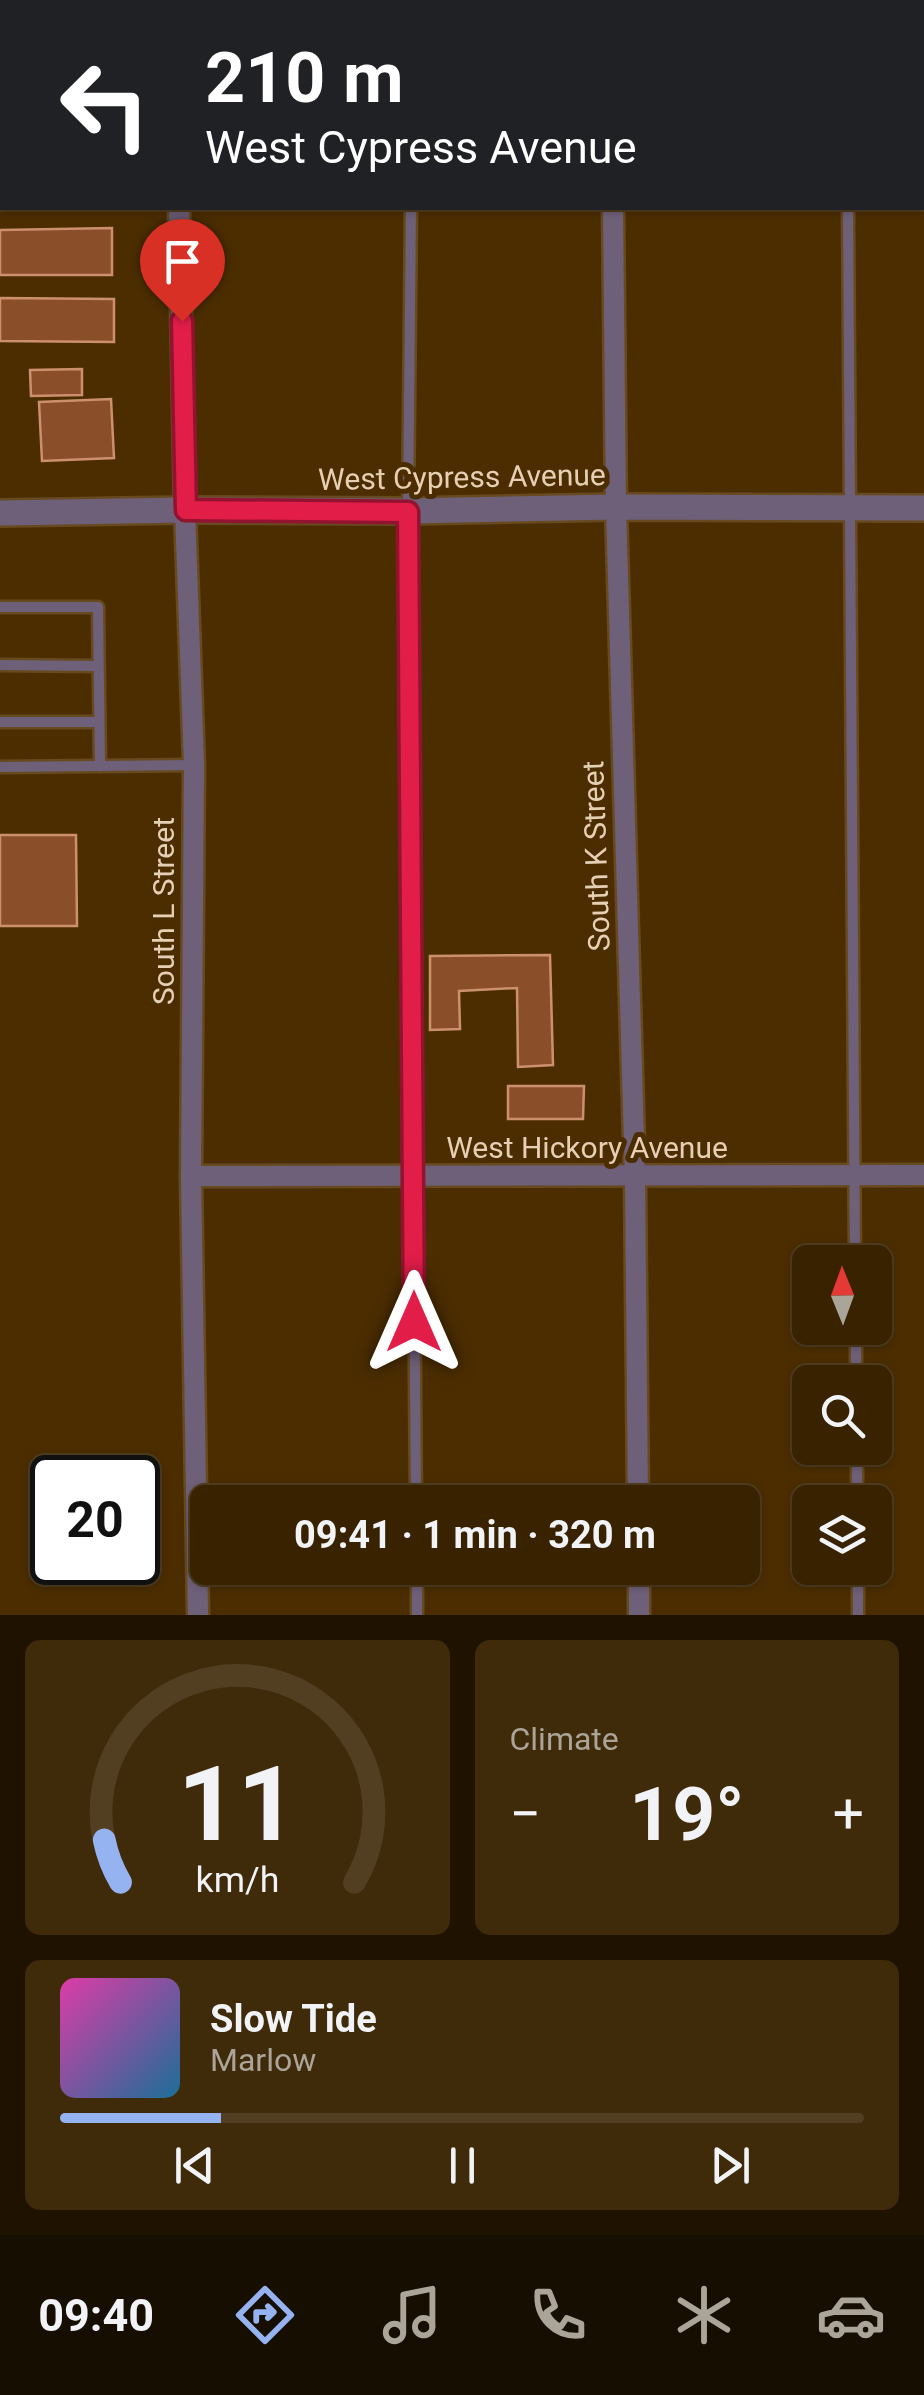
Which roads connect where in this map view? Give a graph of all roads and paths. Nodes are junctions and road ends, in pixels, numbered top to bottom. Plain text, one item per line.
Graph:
1 (179, 210) edge
2 (411, 210) edge
3 (613, 210) edge
4 (848, 210) edge
5 (616, 508) junction
6 (850, 508) junction
7 (924, 508) edge
8 (186, 510) junction
9 (408, 512) junction
10 (0, 514) edge
11 (0, 606) edge
12 (0, 665) edge
13 (97, 666) junction
14 (0, 722) edge
15 (98, 722) junction
16 (100, 766) junction
17 (194, 766) junction
18 (0, 767) edge
19 (924, 1175) edge
20 (191, 1176) junction
21 (854, 1176) junction
22 (413, 1177) junction
23 (635, 1177) junction
24 (855, 1245) edge
25 (416, 1485) edge
26 (638, 1485) edge
27 (417, 1585) edge
28 (638, 1585) edge
29 (858, 1585) edge
30 (198, 1615) edge
31 (417, 1615) edge
32 (639, 1615) edge
33 (858, 1615) edge

1 - 8 street, South L Street
2 - 9 lane
3 - 5 street, South K Street
4 - 6 lane
5 - 6 street, West Cypress Avenue
5 - 9 street, West Cypress Avenue
5 - 23 street, South K Street
6 - 7 street, West Cypress Avenue
6 - 21 lane
8 - 9 street, West Cypress Avenue
8 - 10 street, West Cypress Avenue
8 - 17 street, South L Street
9 - 22 lane
11 - 13 lane
12 - 13 lane
13 - 15 lane
14 - 15 lane
15 - 16 lane
16 - 17 lane
16 - 18 lane
17 - 20 street, South L Street
19 - 21 street, West Hickory Avenue
20 - 22 street, West Hickory Avenue
20 - 30 street, South L Street
21 - 23 street, West Hickory Avenue
21 - 24 lane
22 - 23 street, West Hickory Avenue
22 - 25 lane
23 - 26 street, South K Street
27 - 31 lane
28 - 32 street
29 - 33 lane

